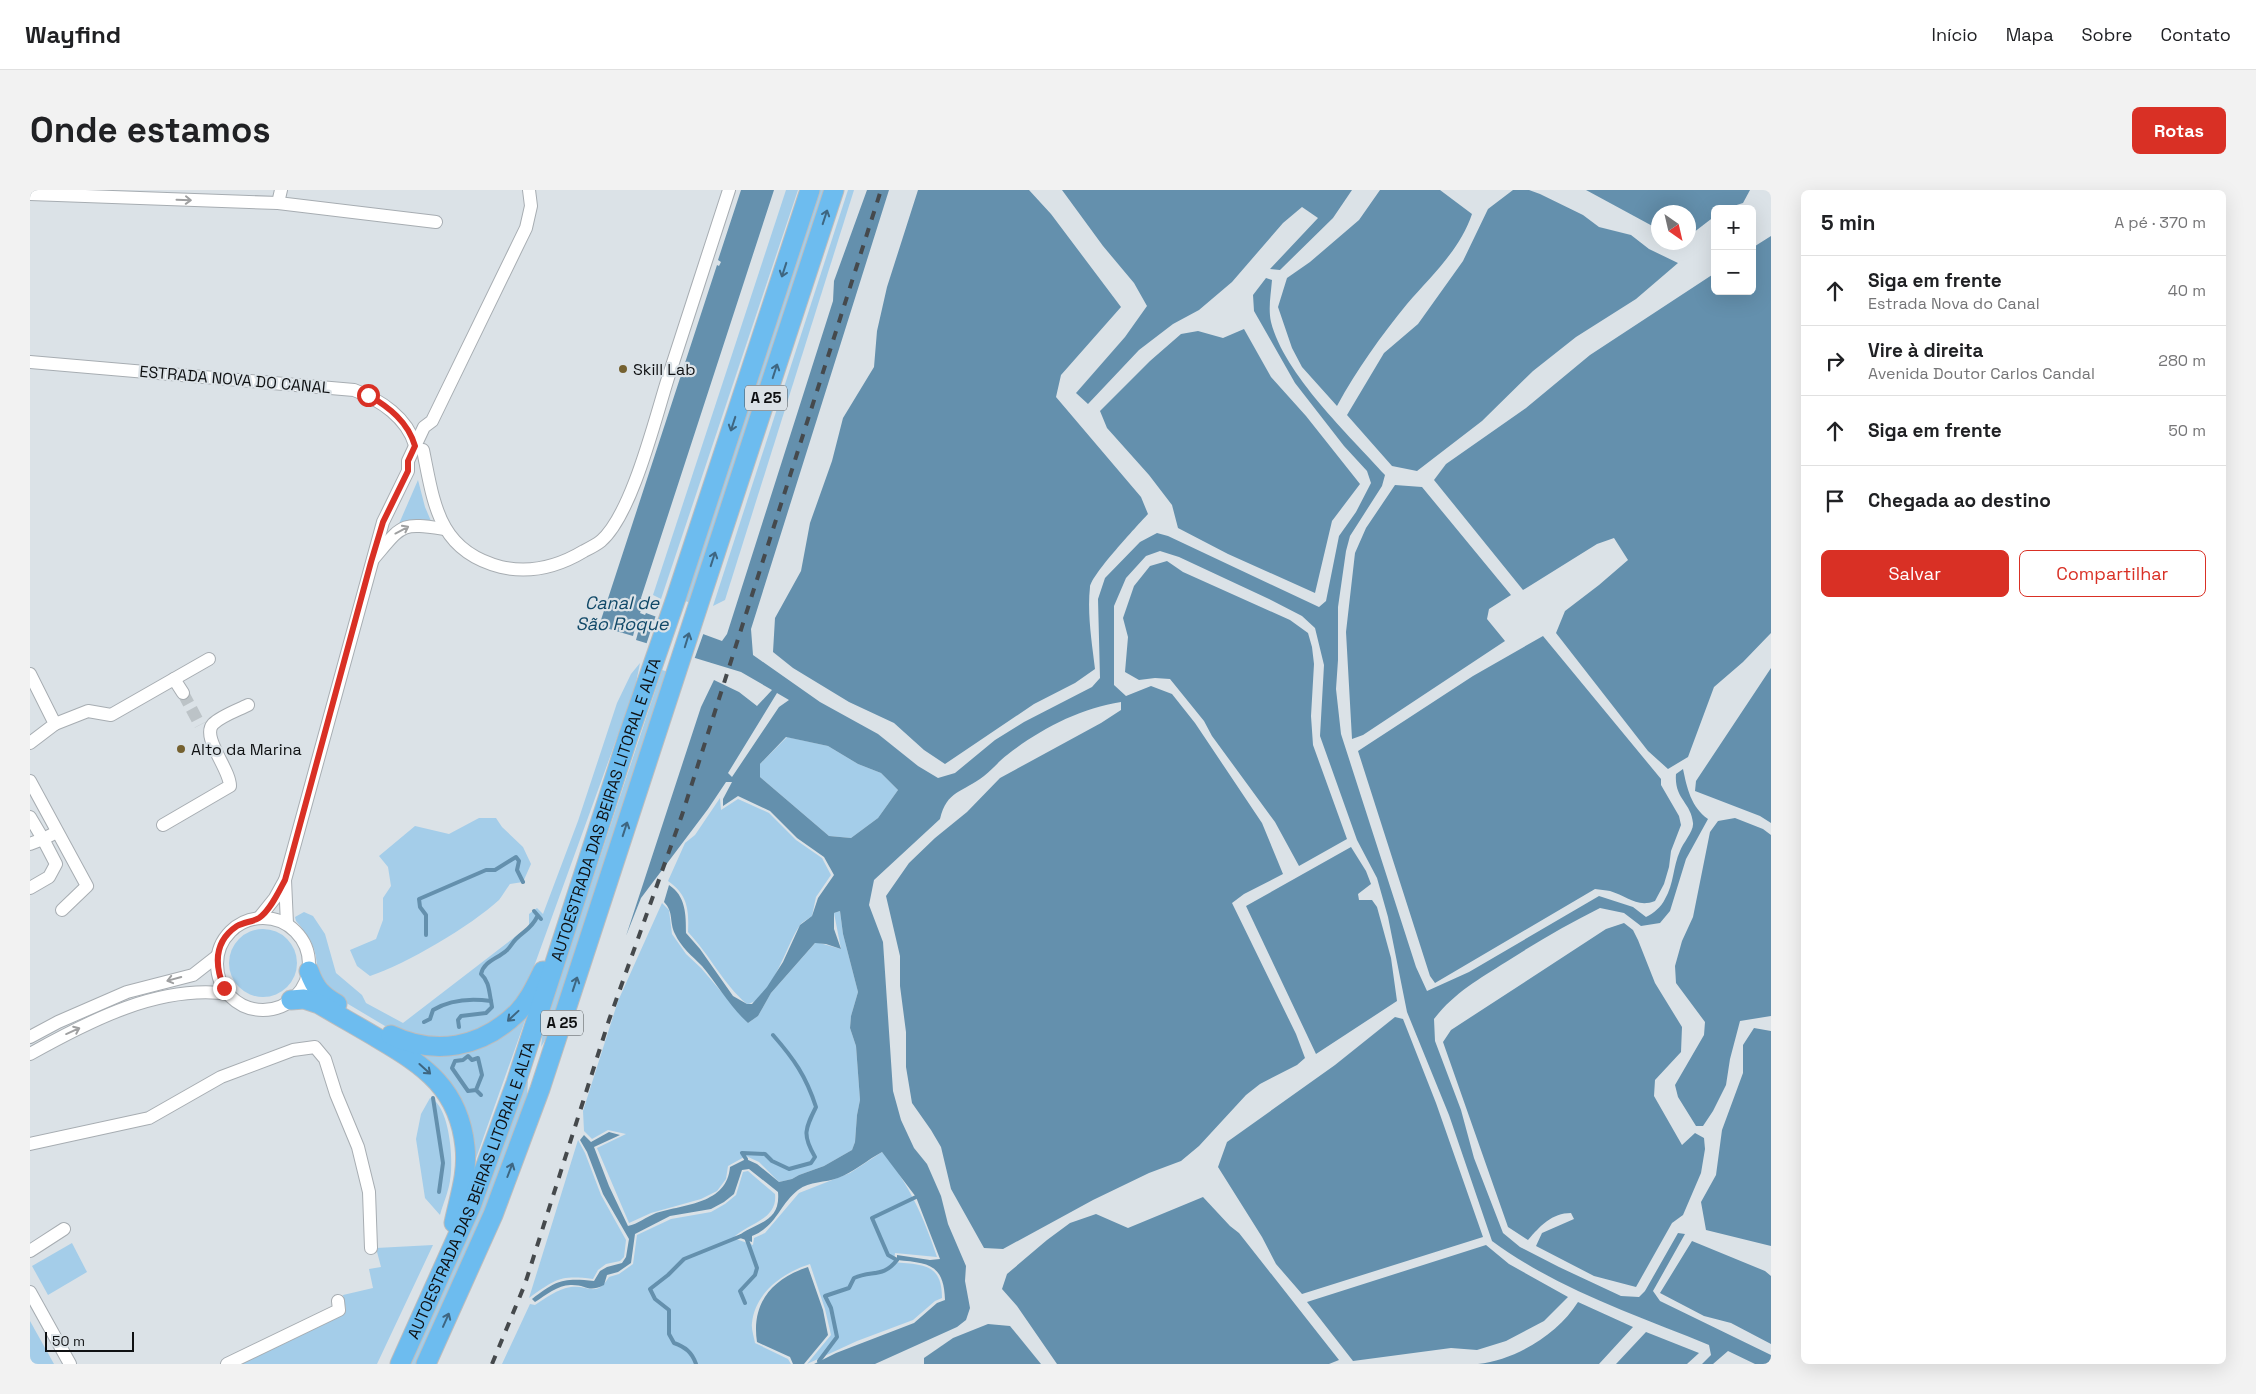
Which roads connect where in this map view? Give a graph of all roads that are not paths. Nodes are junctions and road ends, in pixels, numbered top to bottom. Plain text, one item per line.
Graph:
1 (281, 190) edge
2 (529, 190) edge
3 (729, 190) edge
4 (810, 190) edge
5 (834, 190) edge
6 (30, 194) edge
7 (278, 203) junction
8 (436, 222) dead end
9 (30, 362) edge
10 (419, 448) junction
11 (445, 529) junction
12 (371, 562) junction
13 (209, 659) dead end
14 (30, 674) edge
15 (174, 679) junction
16 (182, 693) tunnel mouth
17 (248, 705) dead end
18 (55, 724) junction
19 (30, 743) edge
20 (30, 781) edge
21 (30, 817) edge
22 (163, 825) dead end
23 (57, 832) junction
24 (42, 839) junction
25 (30, 844) edge
26 (285, 880) junction
27 (30, 888) edge
28 (62, 910) dead end
29 (259, 918) junction
30 (287, 924) junction
31 (566, 930) junction
32 (216, 957) junction
33 (309, 972) junction
34 (229, 994) junction
35 (291, 1000) junction
36 (30, 1036) edge
37 (30, 1054) edge
38 (30, 1144) edge
39 (64, 1229) dead end
40 (372, 1248) dead end
41 (30, 1252) edge
42 (449, 1256) junction
43 (30, 1292) edge
44 (338, 1301) dead end
45 (70, 1364) edge
46 (227, 1364) edge
47 (400, 1364) edge
48 (426, 1364) edge

1 - 7 street
2 - 10 street
3 - 11 street
4 -> 31 highway, AUTOESTRADA DAS BEIRAS LITORAL E ALTA / A 25
48 -> 5 highway, AUTOESTRADA DAS BEIRAS LITORAL E ALTA / A 25
6 -> 7 street
7 - 8 street
9 - 10 street, ESTRADA NOVA DO CANAL
10 - 11 street, ESTRADA NOVA DO CANAL
10 - 12 street
12 -> 11 street
12 - 26 street
13 - 15 street
14 - 18 street
15 - 16 street
15 - 18 street
17 - 22 street
18 - 19 street
20 - 23 street
21 - 24 street
23 - 24 street
23 - 28 street
24 - 25 street
24 - 27 street
26 - 29 street
26 - 30 street
29 - 30 street
29 - 32 street
30 - 33 street
31 -> 33 highway
31 - 42 highway, AUTOESTRADA DAS BEIRAS LITORAL E ALTA / A 25
32 - 34 street
32 -> 36 street
33 - 35 street
34 - 35 street
37 -> 34 street
35 -> 42 highway
38 - 40 street
39 - 41 street
42 - 47 highway, AUTOESTRADA DAS BEIRAS LITORAL E ALTA / A 25
43 - 45 street
44 - 46 street

